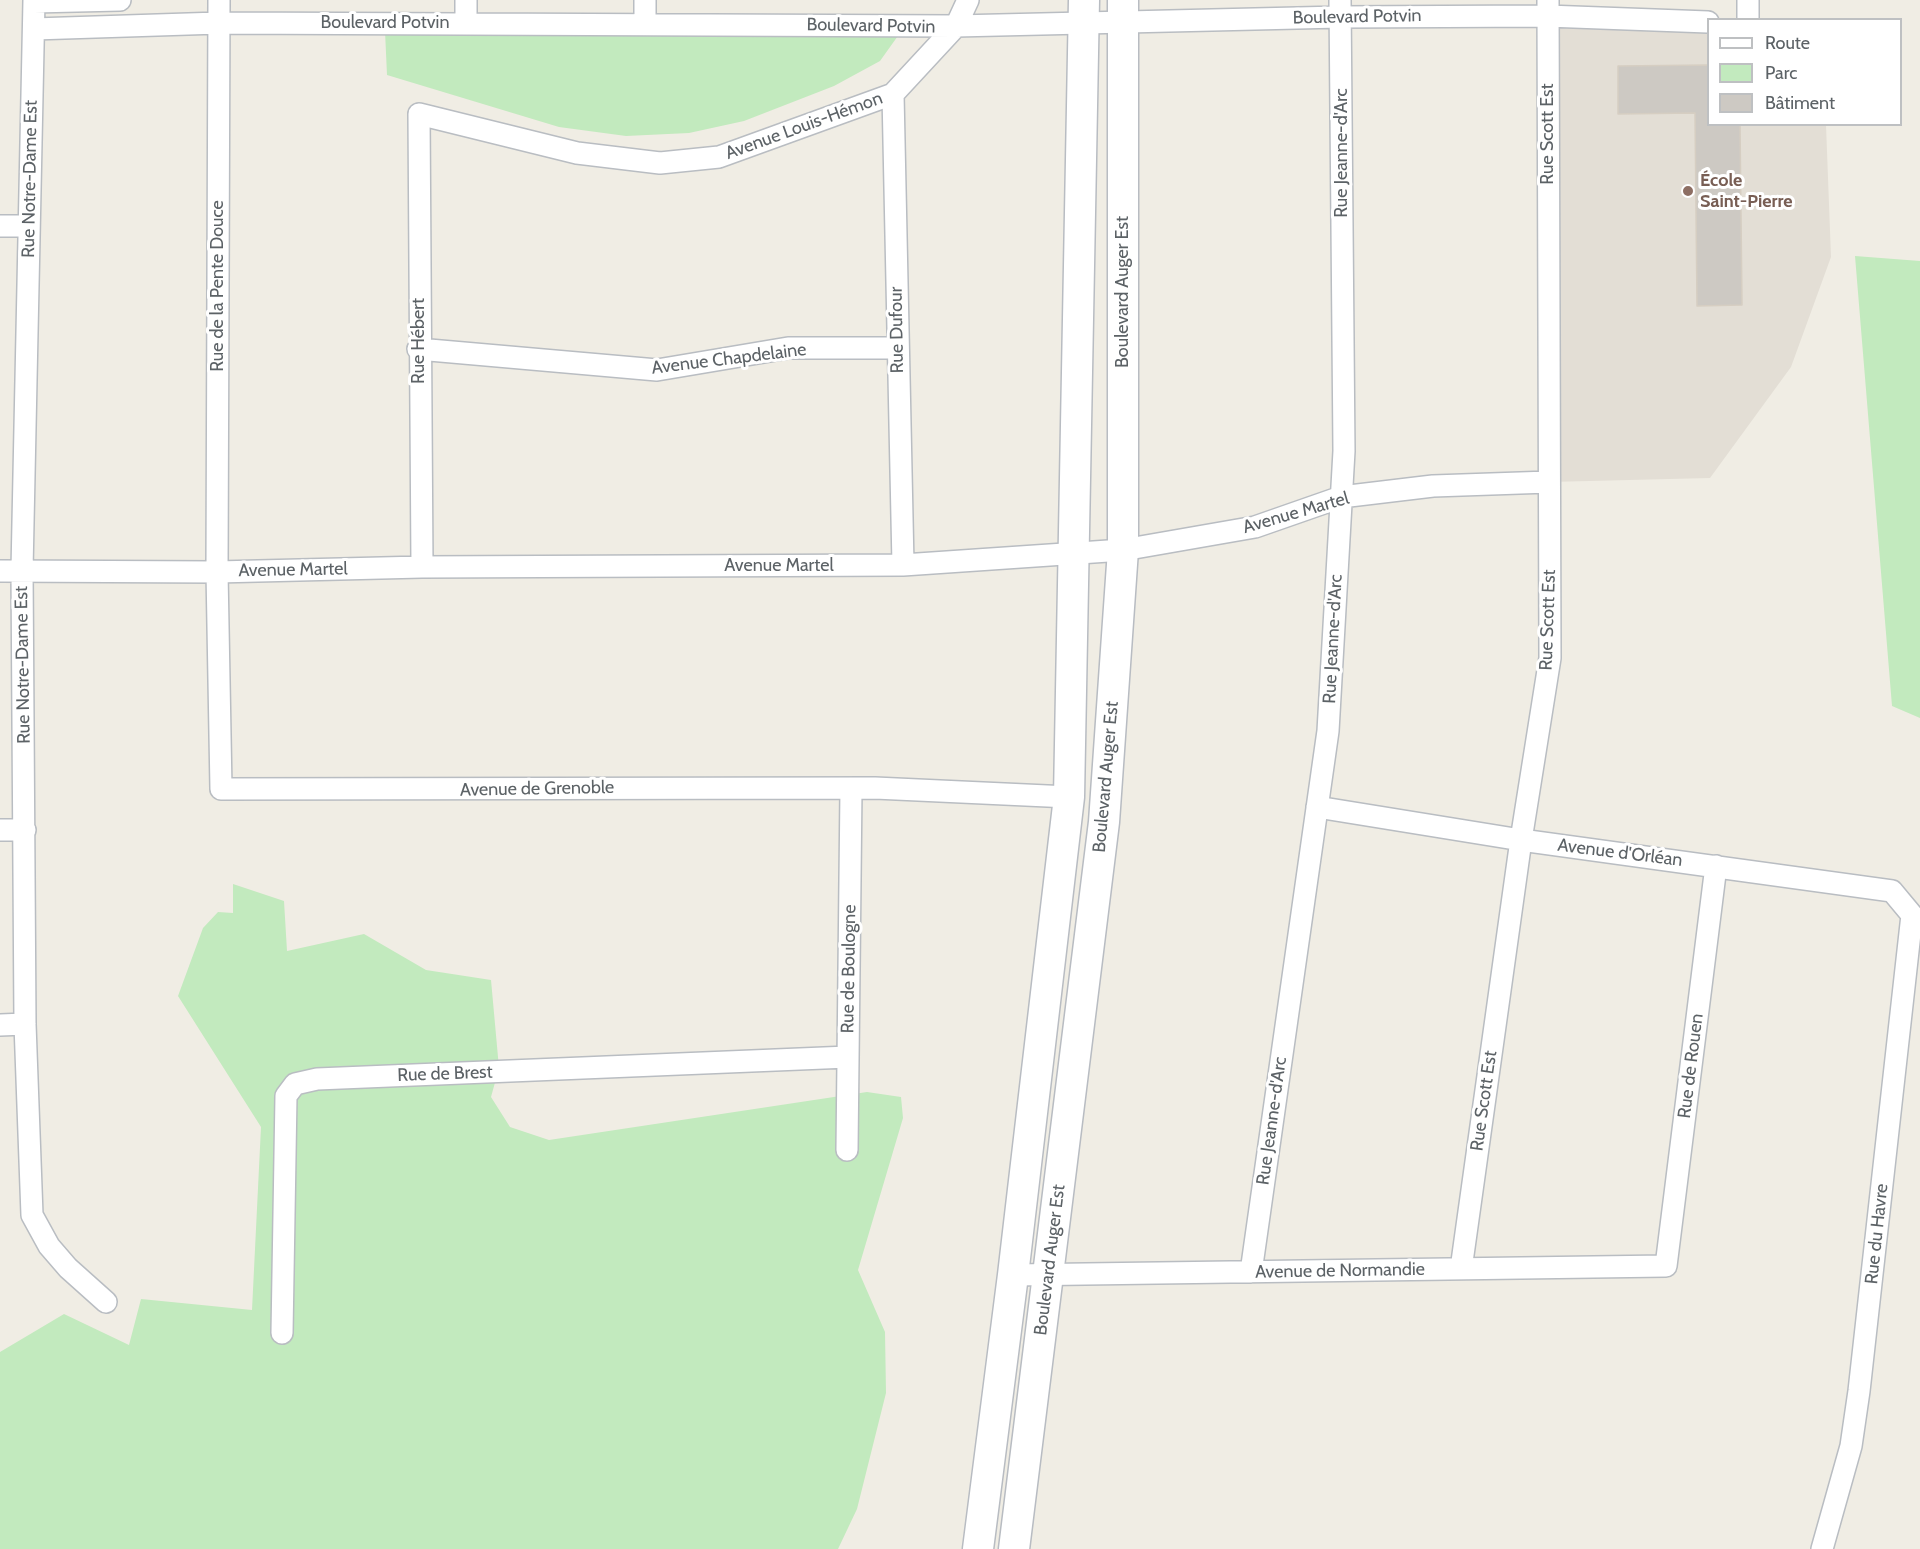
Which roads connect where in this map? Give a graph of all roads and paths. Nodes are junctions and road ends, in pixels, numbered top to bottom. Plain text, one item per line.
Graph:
1 (120, 0) edge
2 (219, 0) edge
3 (466, 0) edge
4 (645, 0) edge
5 (968, 0) edge
6 (1748, 0) edge
7 (34, 1) edge
8 (1548, 8) edge
9 (1340, 9) edge
10 (1124, 11) edge
11 (1083, 12) edge
12 (1748, 18) edge
13 (219, 22) junction
14 (1707, 22) edge
15 (466, 23) junction
16 (645, 23) junction
17 (956, 27) junction
18 (34, 28) junction
19 (893, 94) junction
20 (419, 114) joint
21 (0, 226) edge
22 (29, 226) junction
23 (897, 348) junction
24 (418, 349) junction
25 (1550, 482) junction
26 (1341, 497) junction
27 (1123, 550) junction
28 (1074, 554) junction
29 (903, 565) junction
30 (422, 567) junction
31 (22, 570) junction
32 (0, 571) edge
33 (217, 572) junction
34 (851, 789) junction
35 (1069, 797) junction
36 (1317, 807) junction
37 (0, 830) edge
38 (25, 830) junction
39 (1521, 840) junction
40 (1716, 866) junction
41 (1912, 915) joint
42 (25, 1024) junction
43 (0, 1025) edge
44 (848, 1057) junction
45 (847, 1150) dead end
46 (1666, 1266) joint
47 (1461, 1269) junction
48 (1251, 1272) junction
49 (1013, 1275) junction
50 (1048, 1275) junction
51 (106, 1302) dead end
52 (282, 1334) dead end
53 (978, 1549) edge
54 (1014, 1549) edge
55 (1821, 1549) edge

1 - 7 street
2 - 13 street, Rue de la Pente Douce
3 - 15 street
4 - 16 street
5 - 17 street, Avenue Louis-Hémon
6 - 12 street
7 - 18 street, Rue Notre-Dame Est
8 - 9 street, Boulevard Potvin
8 - 14 street, Boulevard Potvin
8 - 25 street, Rue Scott Est
9 - 10 street, Boulevard Potvin
9 - 26 street, Rue Jeanne-d'Arc
10 - 11 street, Boulevard Potvin
10 - 27 main road, Boulevard Auger Est
11 - 17 street, Boulevard Potvin
11 - 28 main road, Boulevard Auger Est
13 - 15 street, Boulevard Potvin
13 - 18 street, Boulevard Potvin
13 - 33 street, Rue de la Pente Douce
15 - 16 street, Boulevard Potvin
16 - 17 street, Boulevard Potvin
17 - 19 street, Avenue Louis-Hémon
18 - 22 street, Rue Notre-Dame Est
19 - 20 street, Avenue Louis-Hémon
19 - 23 street, Rue Dufour
20 - 24 street, Rue Hébert
21 - 22 street
22 - 31 street, Rue Notre-Dame Est
23 - 24 street, Avenue Chapdelaine
23 - 29 street, Rue Dufour
24 - 30 street, Rue Hébert
25 - 26 street, Avenue Martel
25 - 39 street, Rue Scott Est
26 - 27 street, Avenue Martel
26 - 36 street, Rue Jeanne-d'Arc
27 - 28 street, Avenue Martel
27 - 50 main road, Boulevard Auger Est
28 - 29 street, Avenue Martel
28 - 35 main road, Boulevard Auger Est
29 - 30 street, Avenue Martel
30 - 33 street, Avenue Martel
31 - 32 street, Avenue Martel
31 - 33 street, Avenue Martel
31 - 38 street, Rue Notre-Dame Est
33 - 34 street, Avenue de Grenoble
34 - 35 street, Avenue de Grenoble
34 - 44 street, Rue de Boulogne
35 - 49 main road, Boulevard Auger Est
36 - 39 street, Avenue d'Orléan
36 - 48 street, Rue Jeanne-d'Arc
37 - 38 street
38 - 42 street, Rue Notre-Dame Est
39 - 40 street, Avenue d'Orléan
39 - 47 street, Rue Scott Est
40 - 41 street, Avenue d'Orléan
40 - 46 street, Rue de Rouen
41 - 55 street, Rue du Havre
42 - 43 street
42 - 51 street, Rue Notre-Dame Est
44 - 45 street, Rue de Boulogne
44 - 52 street, Rue de Brest
46 - 47 street, Avenue de Normandie
47 - 48 street, Avenue de Normandie
48 - 50 street, Avenue de Normandie
49 - 50 street, Avenue de Normandie
49 - 53 main road, Boulevard Auger Est
50 - 54 main road, Boulevard Auger Est

